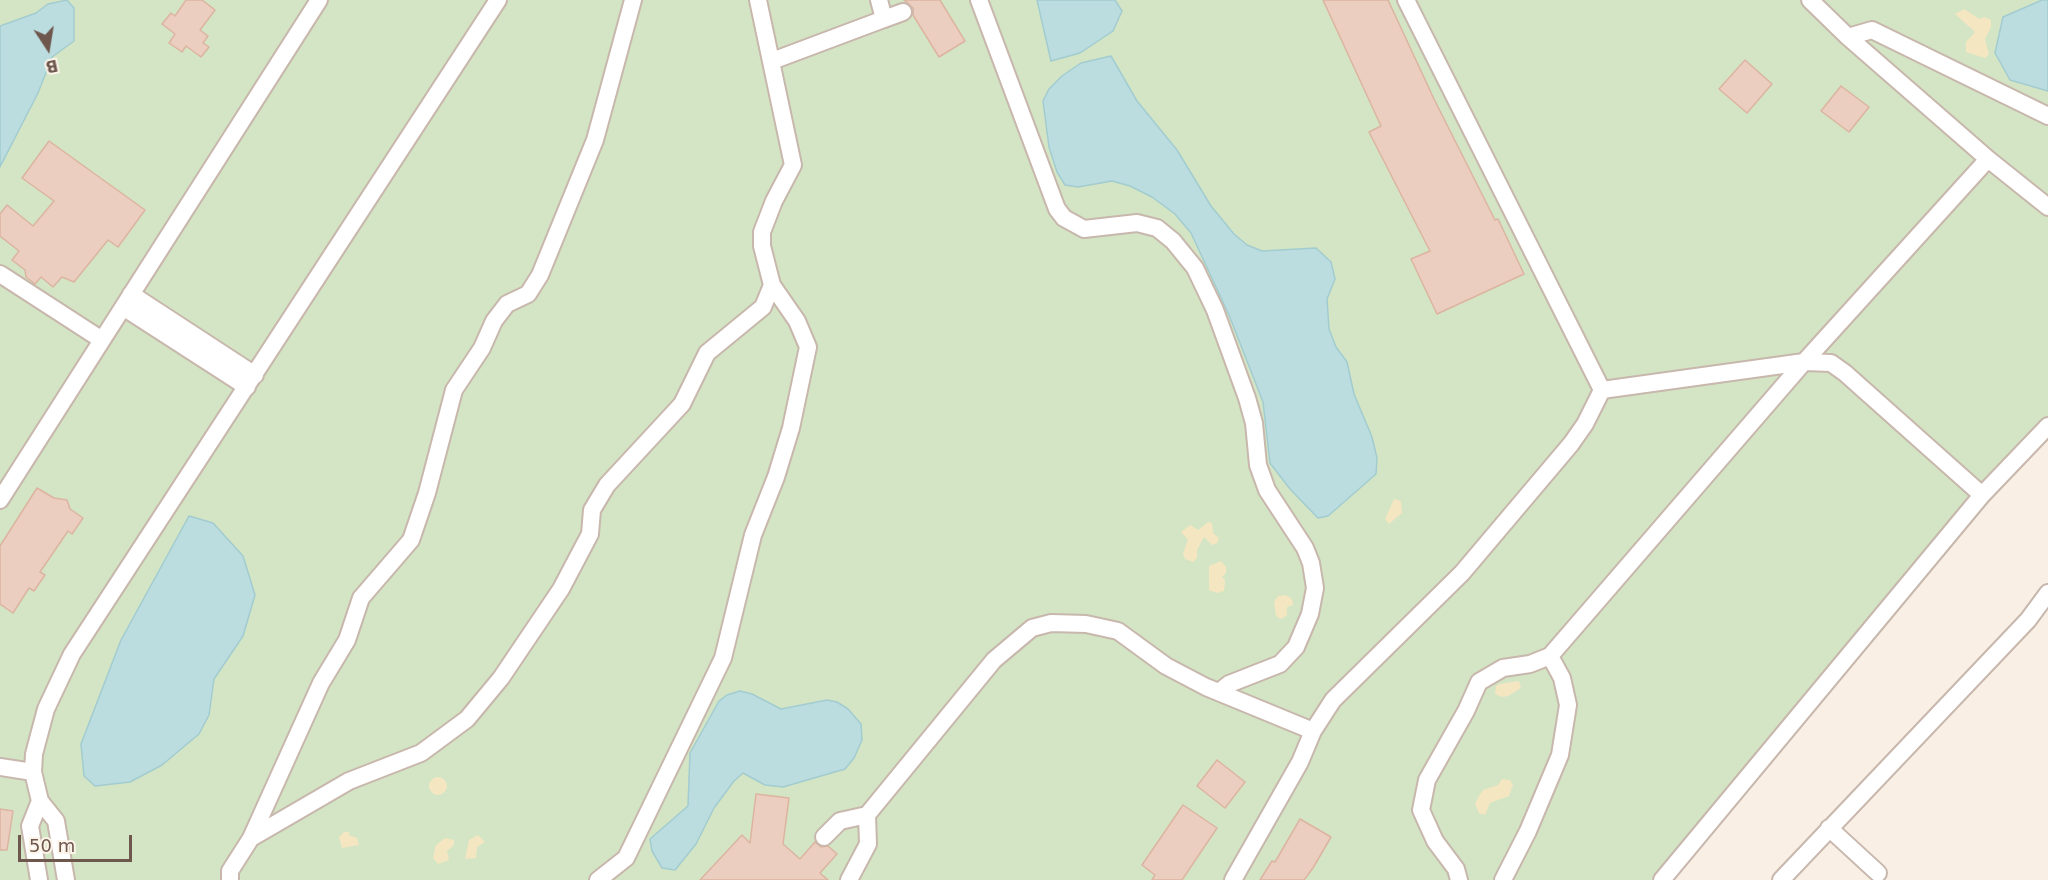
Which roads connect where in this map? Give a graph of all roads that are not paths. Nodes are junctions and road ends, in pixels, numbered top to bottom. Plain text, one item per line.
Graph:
1 (319, 0) edge
2 (498, 0) edge
3 (633, 0) edge
4 (758, 0) edge
5 (879, 0) edge
6 (979, 0) edge
7 (1406, 0) edge
8 (1810, 0) edge
9 (903, 12) dead end
10 (884, 19) junction
11 (1848, 37) junction
12 (772, 61) junction
13 (2048, 116) edge
14 (1988, 159) junction
15 (2048, 207) edge
16 (0, 274) edge
17 (772, 285) junction
18 (127, 300) junction
19 (102, 340) junction
20 (1804, 362) junction
21 (251, 381) junction
22 (1602, 390) junction
23 (2048, 426) edge
24 (19, 470) junction
25 (0, 474) edge
26 (1982, 495) junction
27 (0, 500) edge
28 (2048, 593) edge
29 (1550, 656) junction
30 (1218, 693) junction
31 (1313, 731) junction
32 (0, 767) edge
33 (33, 772) junction
34 (40, 801) junction
35 (867, 815) junction
36 (1829, 828) junction
37 (824, 837) dead end
38 (251, 838) junction
39 (1878, 873) dead end
40 (39, 880) edge
41 (66, 880) edge
42 (230, 880) edge
43 (598, 880) edge
44 (849, 880) edge
45 (1233, 880) edge
46 (1459, 880) edge
47 (1503, 880) edge
48 (1662, 880) edge
49 (1781, 880) edge

1 - 18 street
2 - 21 street
3 - 38 street
4 - 12 street
5 - 10 street
6 - 30 street
7 - 22 street
8 - 11 street
9 - 10 street
10 - 12 street
11 - 13 street
11 - 14 street
12 - 17 street
14 - 15 street
14 - 20 street
16 - 19 street
17 - 38 street
17 - 43 street
18 - 19 street
18 - 21 street
19 - 24 street
20 - 22 street
20 - 26 street
20 - 29 street
21 - 33 street
22 - 31 street
23 - 26 street
24 - 25 street
24 - 27 street
26 - 48 street
28 - 36 street
29 - 46 street
29 - 47 street
30 - 31 street
30 - 35 street
31 - 45 street
32 - 33 street
33 - 34 street
34 - 40 street
34 - 41 street
35 - 37 street
35 - 44 street
36 - 39 street
36 - 49 street
38 - 42 street

